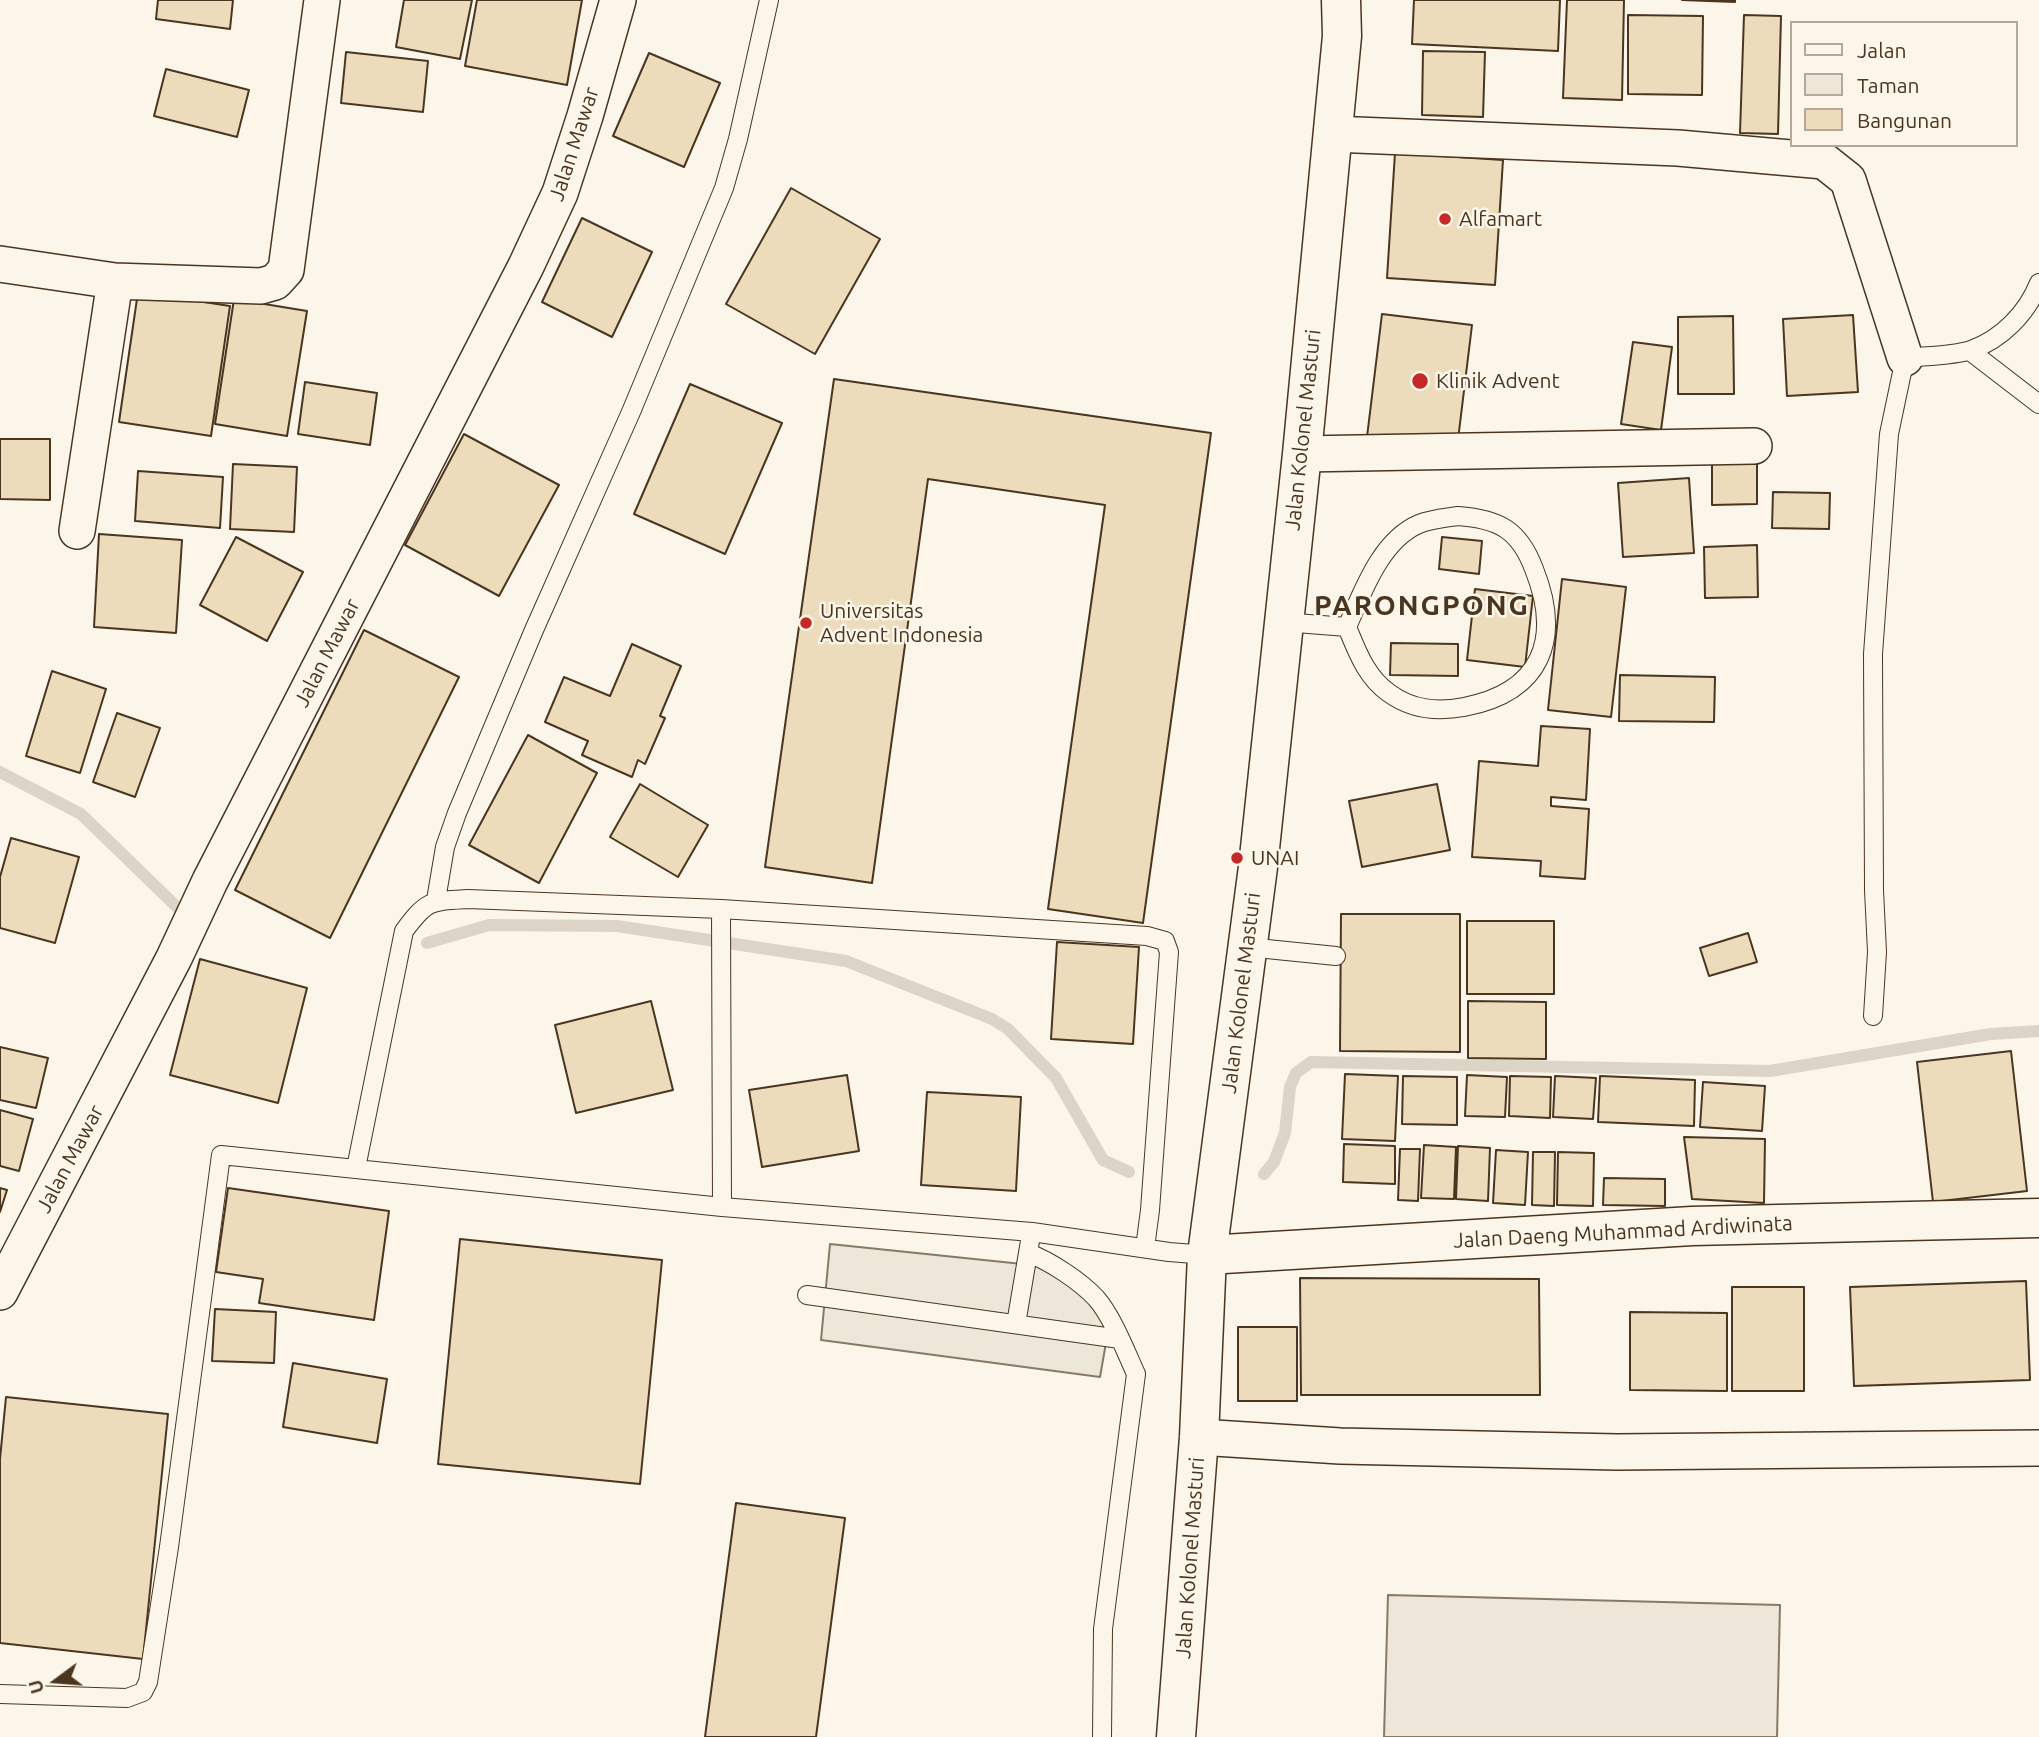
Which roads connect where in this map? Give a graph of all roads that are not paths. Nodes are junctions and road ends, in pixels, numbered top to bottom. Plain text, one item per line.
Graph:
1 (322, 0) edge
2 (618, 0) edge
3 (769, 0) edge
4 (1342, 0) edge
5 (1332, 134) junction
6 (0, 264) edge
7 (115, 281) junction
8 (2039, 283) edge
9 (1969, 351) junction
10 (1905, 358) junction
11 (2039, 404) edge
12 (1754, 446) dead end
13 (1301, 454) junction
14 (76, 531) dead end
15 (1283, 622) junction
16 (1347, 626) junction
17 (436, 900) junction
18 (721, 916) junction
19 (1247, 947) junction
20 (1336, 957) dead end
21 (1873, 1016) dead end
22 (356, 1168) junction
23 (722, 1208) junction
24 (2039, 1218) edge
25 (1032, 1232) junction
26 (1145, 1248) junction
27 (1028, 1253) junction
28 (1207, 1255) junction
29 (0, 1292) edge
30 (807, 1295) dead end
31 (1016, 1324) junction
32 (1120, 1339) junction
33 (1199, 1437) junction
34 (2039, 1448) edge
35 (0, 1694) edge
36 (1102, 1737) edge
37 (1176, 1737) edge

1 - 7 street
2 - 29 street, Jalan Mawar
3 - 17 lane
4 - 5 main road, Jalan Kolonel Masturi
5 - 10 street
5 - 13 main road, Jalan Kolonel Masturi
6 - 7 street
7 - 14 street
8 - 9 lane
9 - 10 lane
9 - 11 lane
10 - 21 lane
12 - 13 street
13 - 15 main road, Jalan Kolonel Masturi
15 - 16 lane
15 - 19 main road, Jalan Kolonel Masturi
16 - 16 lane
17 - 18 lane
17 - 22 lane
18 - 23 lane
18 - 26 lane
19 - 20 lane
19 - 28 main road, Jalan Kolonel Masturi
22 - 23 lane
22 - 35 lane
23 - 25 lane
24 - 28 main road, Jalan Daeng Muhammad Ardiwinata
25 - 26 lane
25 - 27 lane
26 - 28 lane
27 - 31 lane
27 - 32 lane
28 - 33 main road, Jalan Kolonel Masturi
30 - 31 lane
31 - 32 lane
32 - 36 lane
33 - 34 street
33 - 37 main road, Jalan Kolonel Masturi

